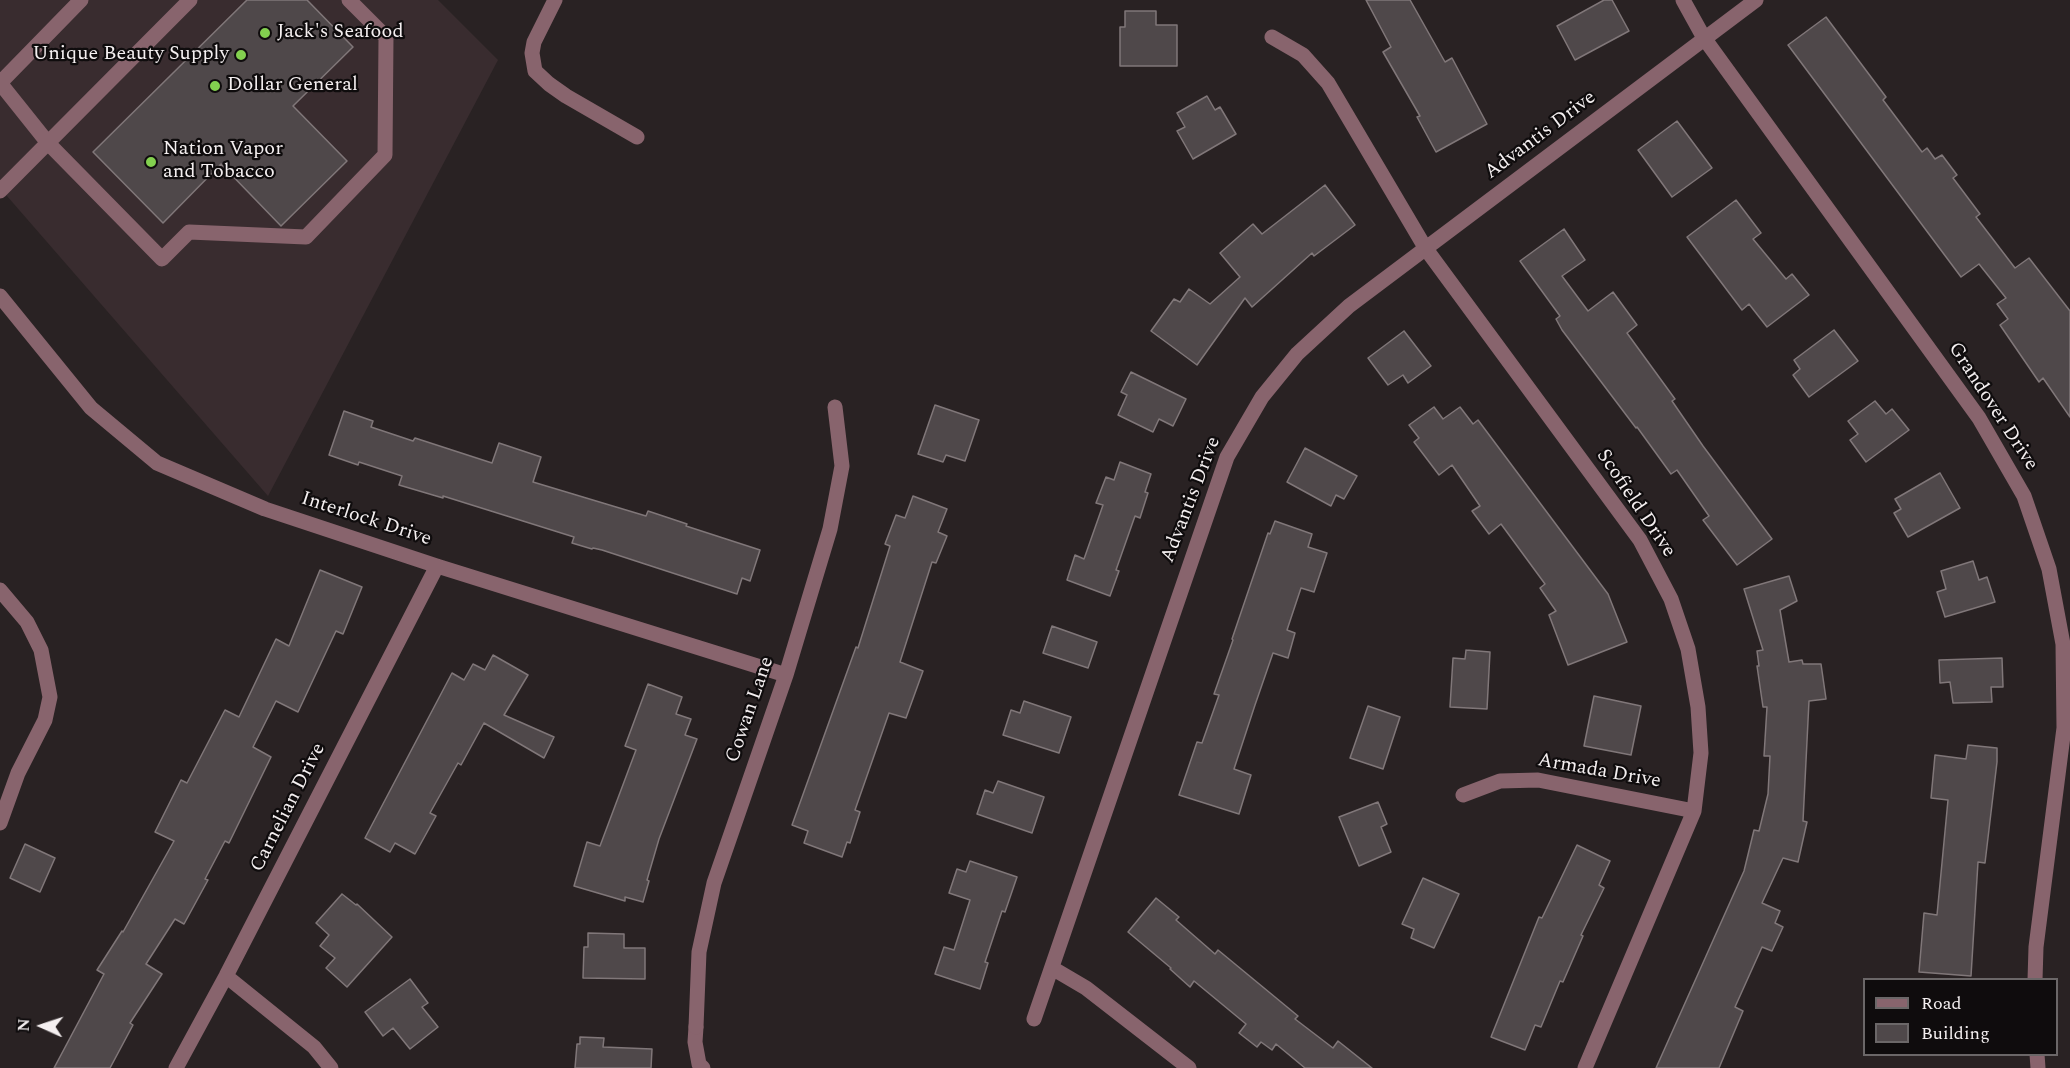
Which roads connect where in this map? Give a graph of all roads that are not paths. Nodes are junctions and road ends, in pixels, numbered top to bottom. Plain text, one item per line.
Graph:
1 (81, 0) edge
2 (190, 0) edge
3 (349, 0) edge
4 (555, 0) edge
5 (1683, 0) edge
6 (1756, 0) edge
7 (1272, 37) dead end
8 (1704, 38) junction
9 (637, 137) dead end
10 (48, 143) junction
11 (0, 191) edge
12 (1426, 249) junction
13 (0, 296) edge
14 (835, 407) dead end
15 (437, 566) junction
16 (0, 590) edge
17 (786, 675) junction
18 (2067, 728) edge
19 (1463, 795) dead end
20 (1694, 811) junction
21 (0, 822) edge
22 (1052, 968) junction
23 (226, 976) junction
24 (2035, 978) edge
25 (1034, 1018) dead end
26 (176, 1068) edge
27 (331, 1068) edge
28 (703, 1068) edge
29 (1189, 1068) edge
30 (1586, 1068) edge

1 - 10 street
2 - 10 street
3 - 10 street
4 - 9 street
5 - 8 street, Grandover Drive
6 - 8 street, Advantis Drive
7 - 12 street, Scofield Drive
8 - 12 street, Advantis Drive
8 - 18 street, Grandover Drive
10 - 11 street
12 - 20 street, Scofield Drive
12 - 22 street, Advantis Drive
13 - 15 street, Interlock Drive
14 - 17 street, Cowan Lane
15 - 17 street, Interlock Drive
15 - 23 street, Carnelian Drive
16 - 21 street
17 - 28 street, Cowan Lane
18 - 24 street, Grandover Drive
19 - 20 street, Armada Drive
20 - 30 street, Scofield Drive
22 - 25 street, Advantis Drive
22 - 29 street
23 - 26 street, Carnelian Drive
23 - 27 street

